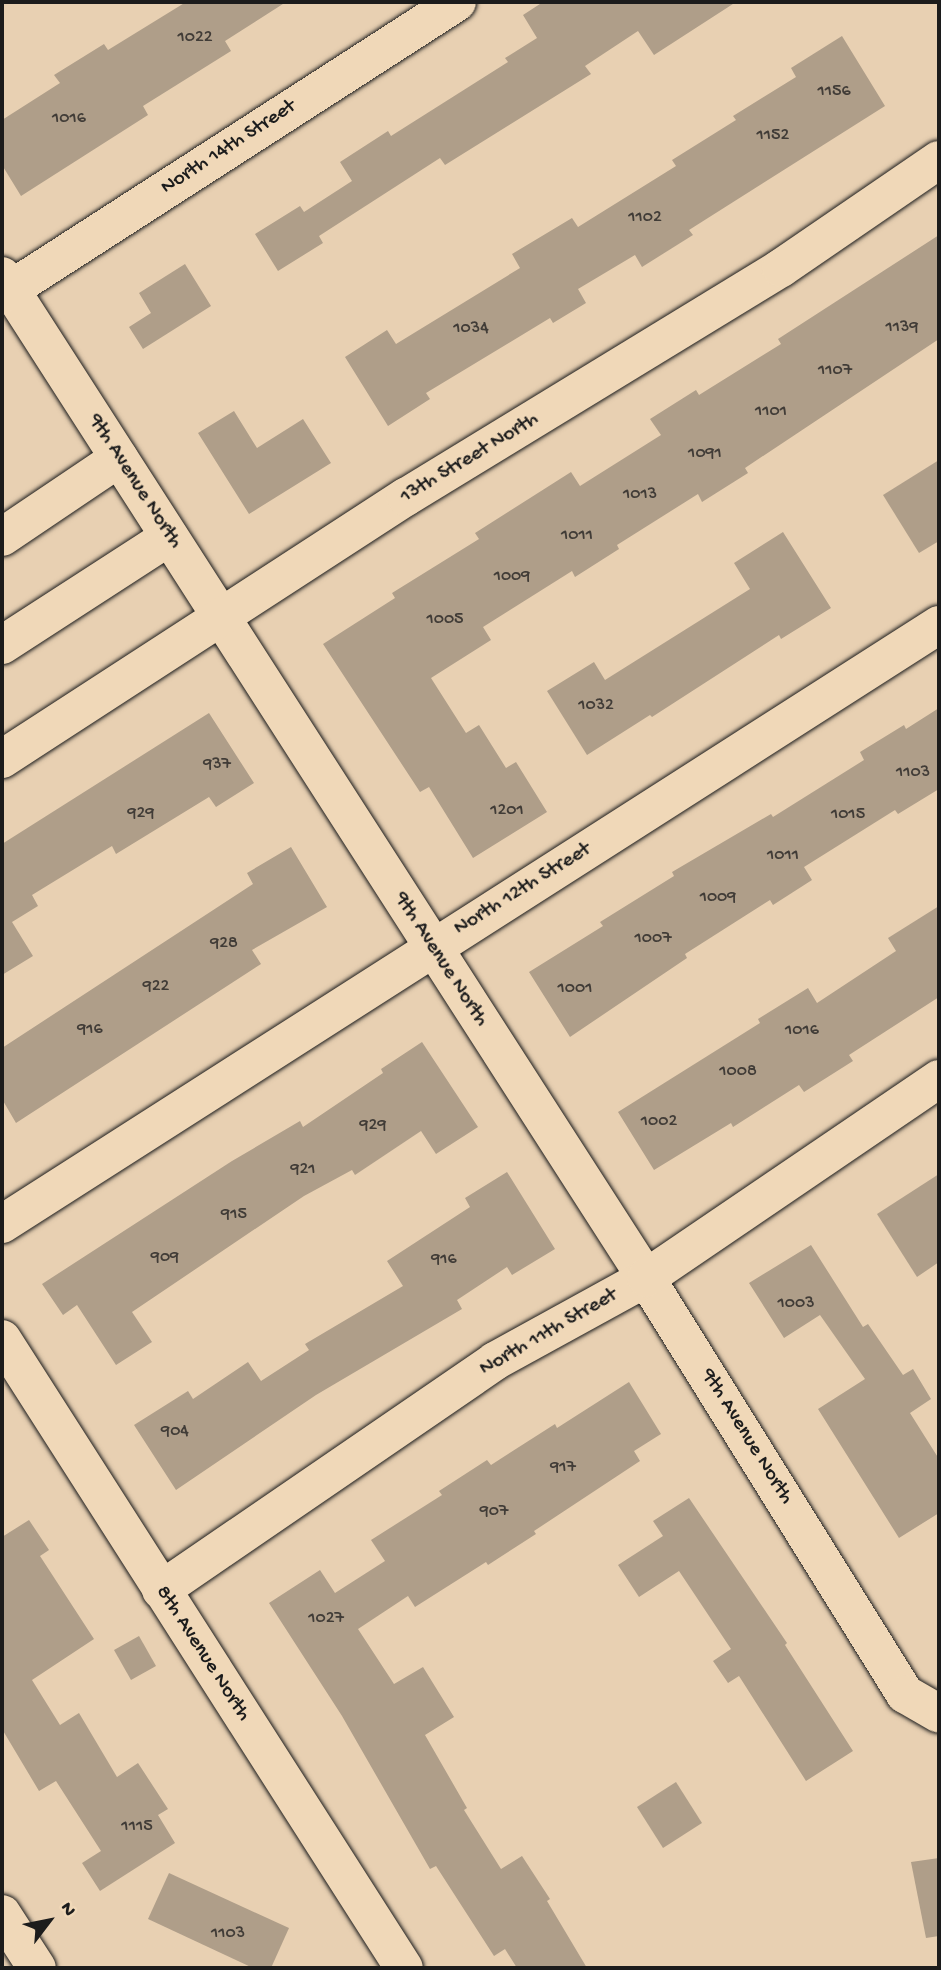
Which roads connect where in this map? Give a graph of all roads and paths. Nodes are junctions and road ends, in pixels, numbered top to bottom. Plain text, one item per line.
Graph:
1 (457, 2) edge
2 (939, 160) edge
3 (5, 287) edge
4 (119, 458) junction
5 (2, 537) edge
6 (169, 537) junction
7 (221, 617) junction
8 (939, 625) edge
9 (2, 645) edge
10 (2, 759) edge
11 (432, 948) junction
12 (939, 1079) edge
13 (2, 1224) edge
14 (646, 1278) junction
15 (2, 1339) edge
16 (161, 1590) junction
17 (939, 1714) edge
18 (2, 1914) edge
19 (37, 1968) edge
20 (404, 1968) edge

1 - 3 street, North 14th Street
2 - 7 street, 13th Street North
3 - 4 street, 9th Avenue North
4 - 5 street
4 - 6 street, 9th Avenue North
6 - 7 street, 9th Avenue North
6 - 9 street
7 - 10 street, 13th Street North
7 - 11 street, 9th Avenue North
8 - 11 street, North 12th Street
11 - 13 street, North 12th Street
11 - 14 street, 9th Avenue North
12 - 14 street, North 11th Street
14 - 16 street, North 11th Street
14 - 17 street, 9th Avenue North
15 - 16 street, 8th Avenue North
16 - 20 street, 8th Avenue North
18 - 19 street

